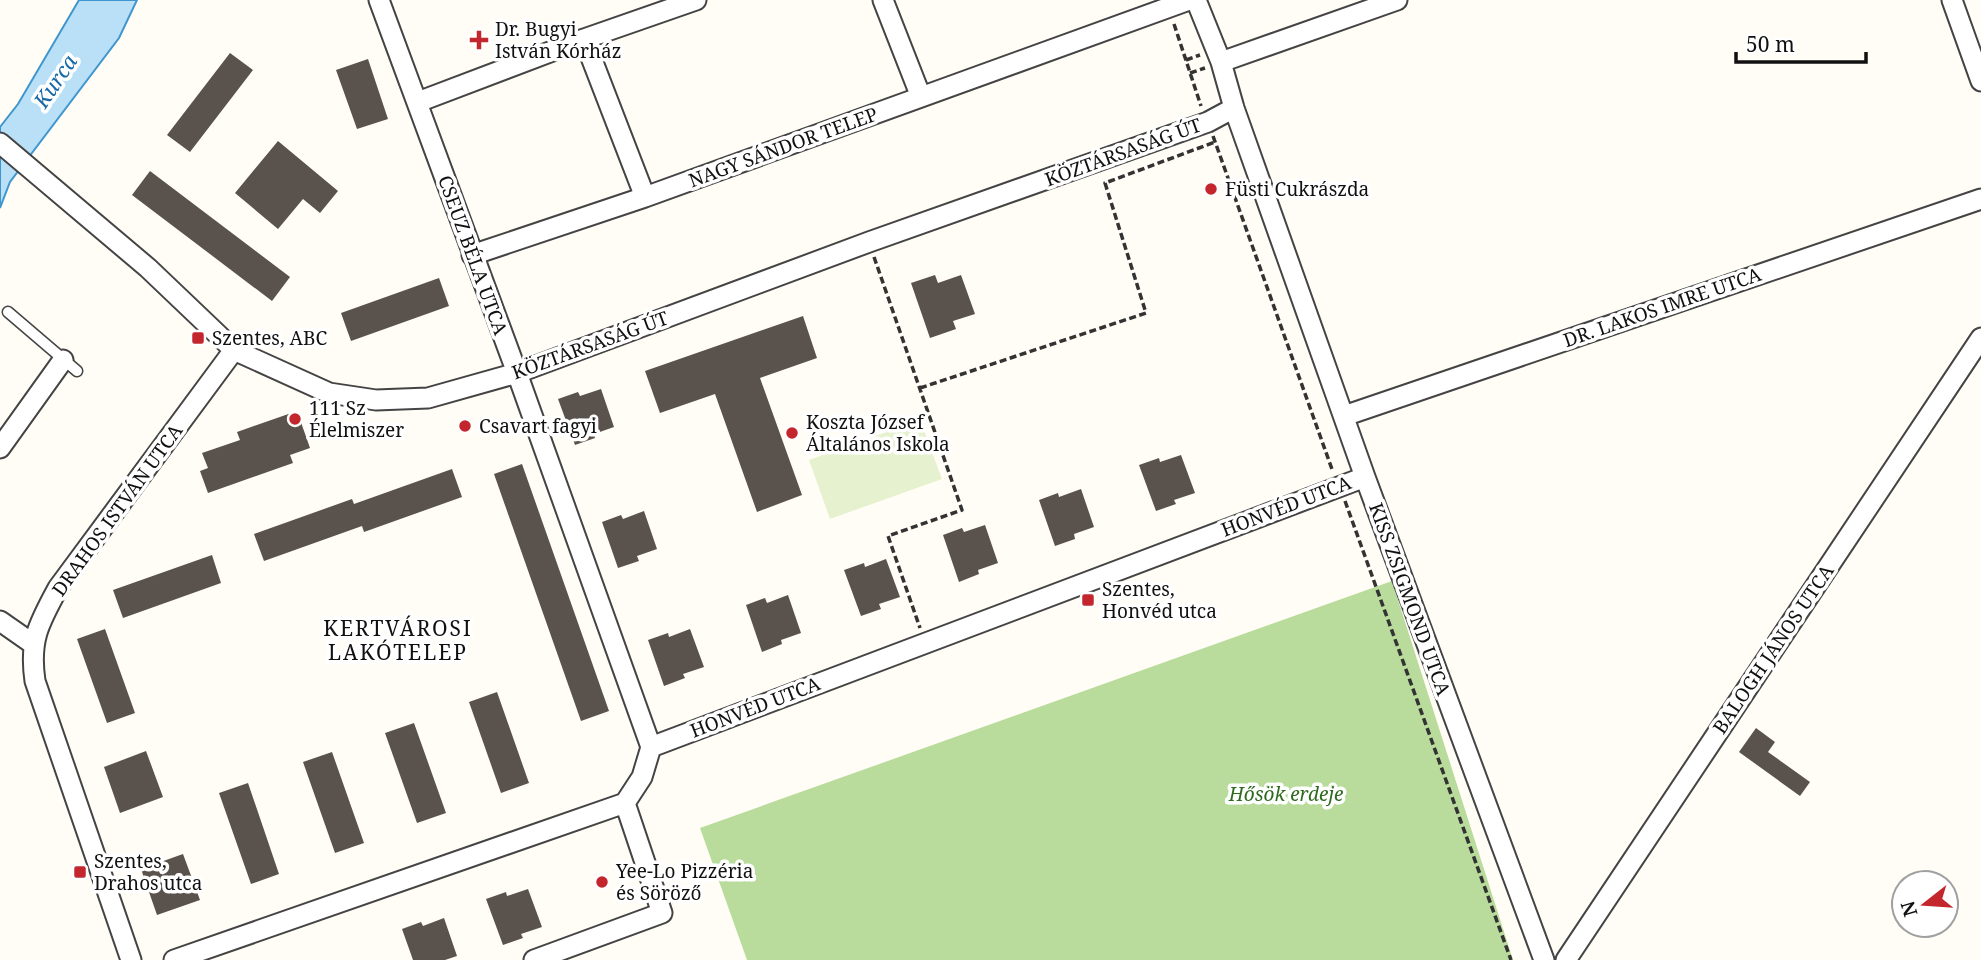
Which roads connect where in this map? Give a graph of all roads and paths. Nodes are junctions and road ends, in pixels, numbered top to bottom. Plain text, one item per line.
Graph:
1 (379, 0) edge
2 (884, 0) edge
3 (1189, 0) edge
4 (1196, 0) edge
5 (1397, 0) edge
6 (1952, 0) edge
7 (692, 1) edge
8 (584, 39) junction
9 (1220, 62) junction
10 (1981, 81) edge
11 (921, 97) junction
12 (418, 102) junction
13 (1234, 108) junction
14 (1215, 142) dead end
15 (0, 143) edge
16 (645, 197) junction
17 (1981, 199) edge
18 (869, 242) junction
19 (472, 255) junction
20 (8, 312) dead end
21 (1981, 338) edge
22 (234, 350) junction
23 (70, 366) joint
24 (517, 373) junction
25 (920, 388) junction
26 (1344, 416) junction
27 (0, 448) edge
28 (1365, 477) junction
29 (0, 621) edge
30 (925, 643) junction
31 (33, 645) junction
32 (651, 747) junction
33 (625, 803) junction
34 (131, 960) edge
35 (174, 960) edge
36 (534, 960) edge
37 (1544, 960) edge
38 (1566, 960) edge

1 - 12 street, CSEUZ BÉLA UTCA
2 - 11 street
3 - 11 street, NAGY SÁNDOR TELEP
4 - 9 street, KISS ZSIGMOND UTCA
5 - 9 street
6 - 10 street
7 - 8 street
8 - 12 street
8 - 16 street
9 - 13 street, KISS ZSIGMOND UTCA
11 - 16 street, NAGY SÁNDOR TELEP
12 - 19 street, CSEUZ BÉLA UTCA
13 - 18 street, KÖZTÁRSASÁG ÚT
13 - 26 street, KISS ZSIGMOND UTCA
14 - 25 path
15 - 22 street, KÖZTÁRSASÁG ÚT
16 - 19 street, NAGY SÁNDOR TELEP
17 - 26 street, DR. LAKOS IMRE UTCA
18 - 24 street, KÖZTÁRSASÁG ÚT
18 - 25 path
19 - 24 street, CSEUZ BÉLA UTCA
20 - 23 lane
21 - 38 street, BALOGH JÁNOS UTCA
22 - 24 street, KÖZTÁRSASÁG ÚT
22 - 31 street, DRAHOS ISTVÁN UTCA
23 - 27 street
24 - 32 street, CSEUZ BÉLA UTCA
25 - 30 path
26 - 28 street, KISS ZSIGMOND UTCA
28 - 30 street, HONVÉD UTCA
28 - 37 street, KISS ZSIGMOND UTCA
29 - 31 street
30 - 32 street, HONVÉD UTCA
31 - 34 street, DRAHOS ISTVÁN UTCA
32 - 33 street
33 - 35 street
33 - 36 street

